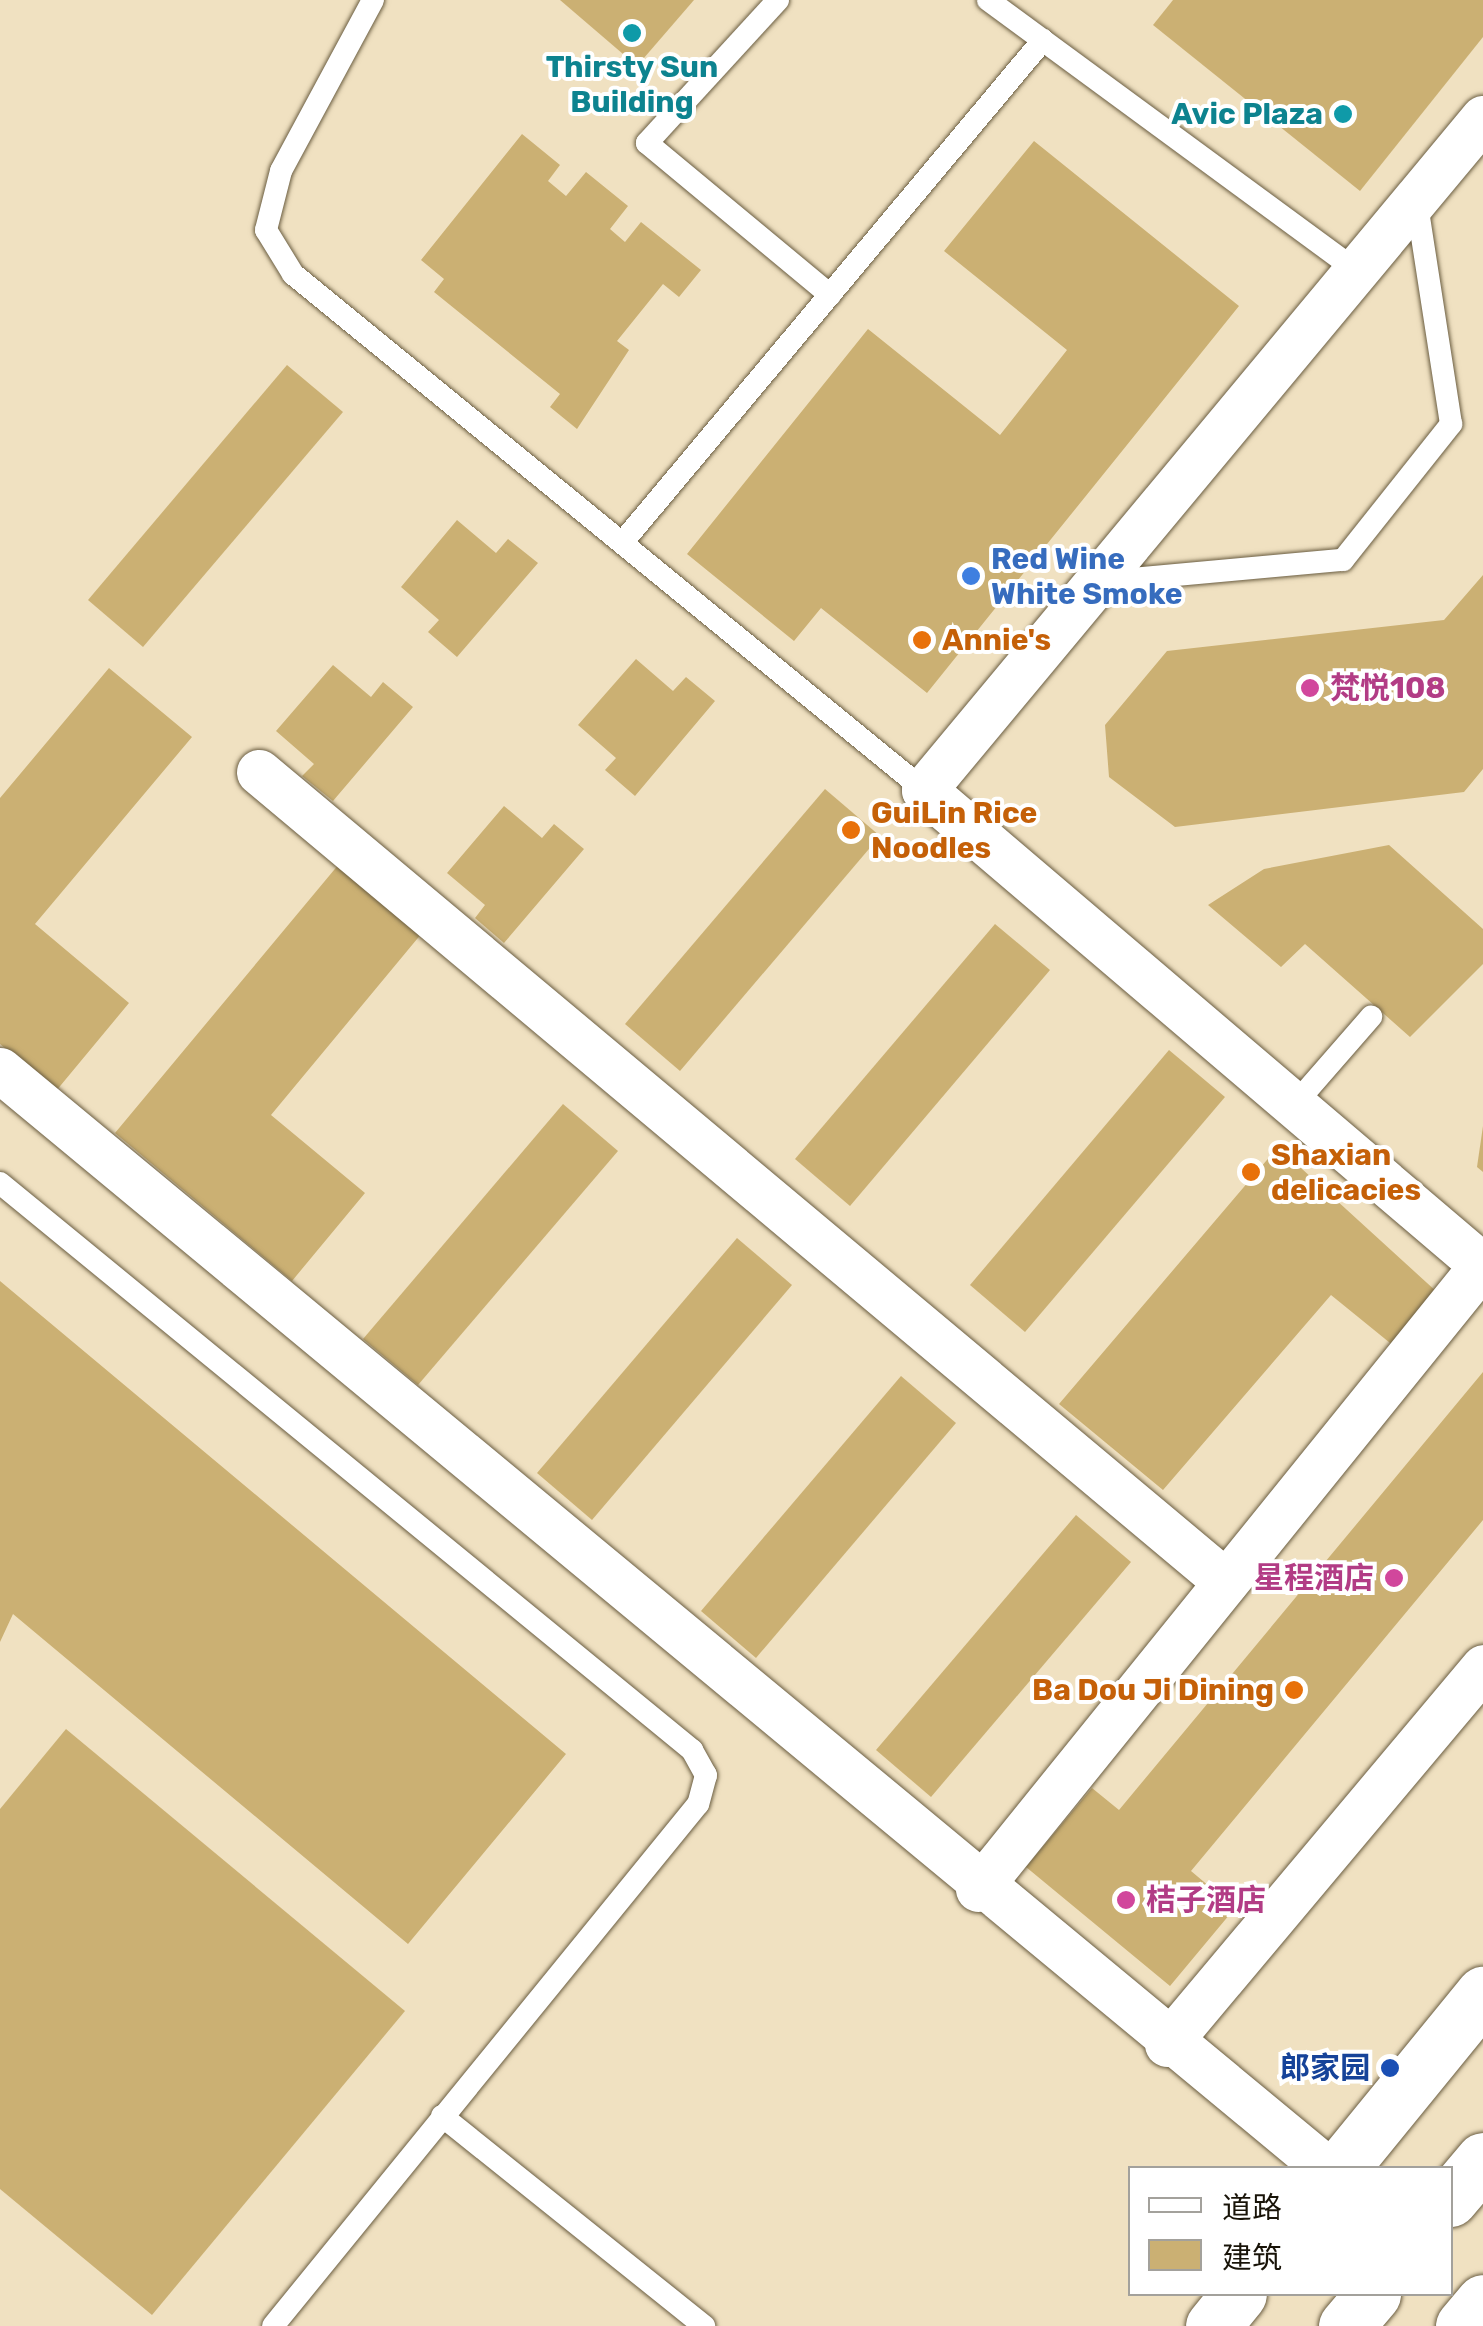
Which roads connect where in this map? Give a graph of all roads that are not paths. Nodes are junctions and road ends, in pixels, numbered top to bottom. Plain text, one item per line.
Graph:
1 (373, 0) edge
2 (778, 0) edge
3 (988, 0) edge
4 (1043, 40) junction
5 (1483, 118) edge
6 (1416, 197) junction
7 (1355, 270) junction
8 (830, 295) junction
9 (622, 543) junction
10 (1096, 582) junction
11 (259, 772) dead end
12 (924, 790) junction
13 (1371, 1018) dead end
14 (0, 1070) edge
15 (1295, 1104) junction
16 (0, 1183) edge
17 (1482, 1266) edge
18 (1226, 1582) junction
19 (1483, 1667) edge
20 (978, 1889) junction
21 (1483, 1994) edge
22 (1168, 2044) junction
23 (442, 2116) junction
24 (1483, 2160) edge
25 (1323, 2166) edge
26 (1343, 2166) edge
27 (1453, 2195) edge
28 (1237, 2296) edge
29 (1371, 2296) edge
30 (1483, 2302) edge
31 (273, 2326) edge
32 (704, 2326) edge
33 (1212, 2326) edge
34 (1346, 2326) edge
35 (1464, 2326) edge

1 - 9 lane
2 - 8 lane
3 - 4 lane
4 - 7 lane
4 - 8 lane
5 - 6 street
6 - 7 street
6 - 10 lane
7 - 10 street
8 - 9 lane
9 - 12 lane
10 - 12 street
11 - 18 street
12 - 15 street
13 - 15 lane
14 - 20 street
15 - 17 street
16 - 23 lane
17 - 18 street
18 - 20 street
19 - 22 street
20 - 22 street
21 - 26 main road
22 - 25 street
23 - 31 lane
23 - 32 lane
24 - 27 main road
28 - 33 main road
29 - 34 main road
30 - 35 main road

